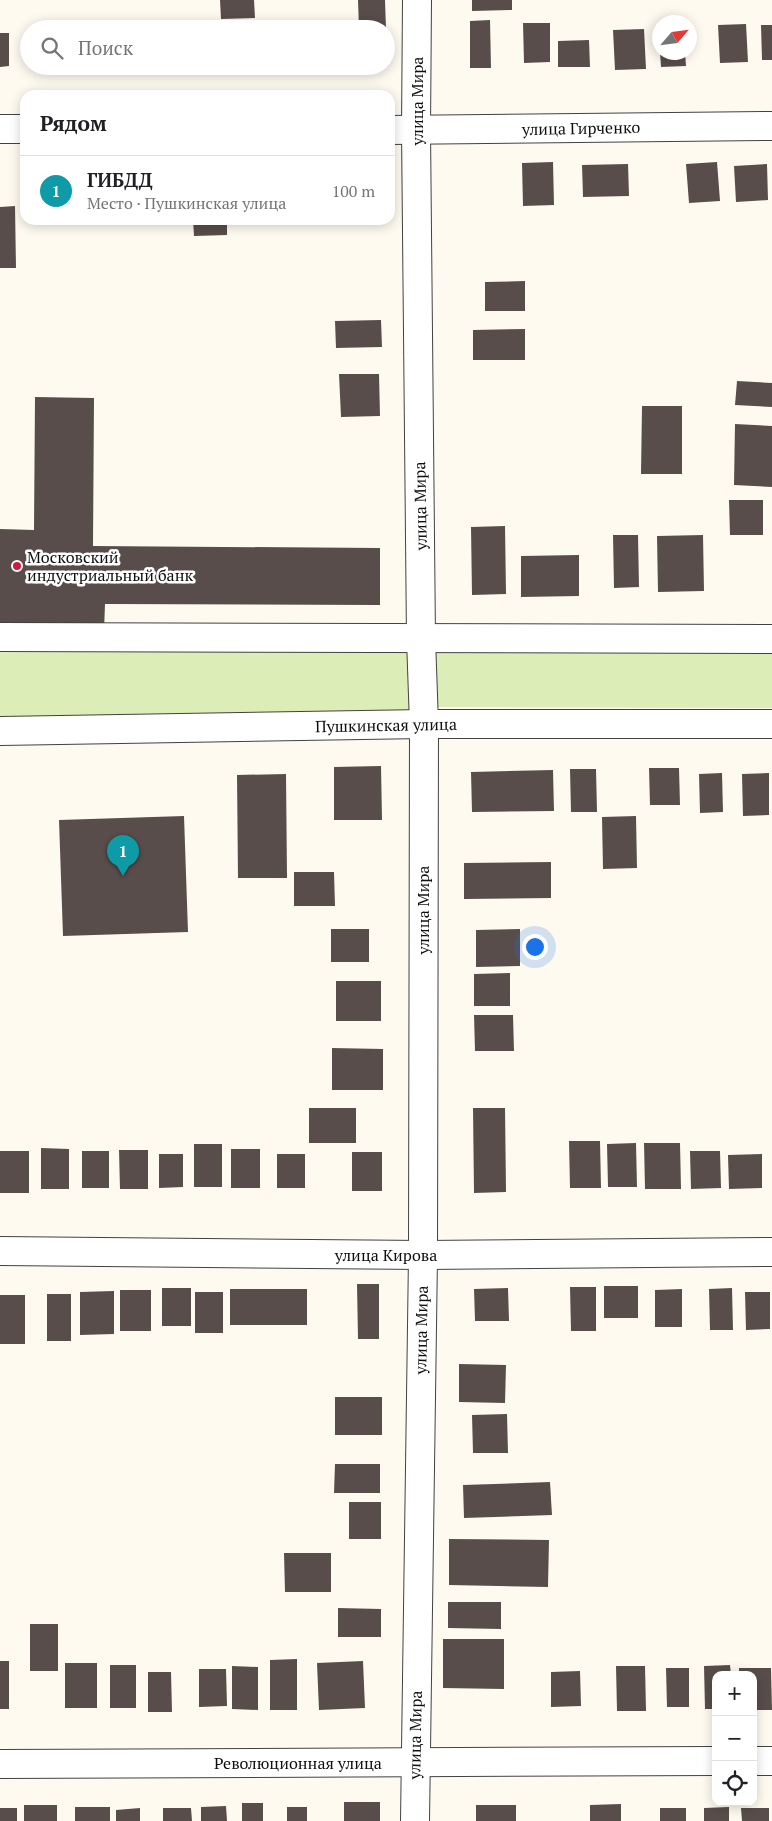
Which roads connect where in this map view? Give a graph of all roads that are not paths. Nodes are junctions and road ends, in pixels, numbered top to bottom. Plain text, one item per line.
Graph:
1 (417, 0) edge
2 (772, 126) edge
3 (0, 129) edge
4 (20, 129) edge
5 (403, 130) edge
6 (0, 637) edge
7 (421, 639) junction
8 (772, 639) edge
9 (424, 724) junction
10 (772, 724) edge
11 (0, 731) edge
12 (0, 1251) edge
13 (772, 1252) edge
14 (423, 1255) junction
15 (757, 1761) edge
16 (772, 1761) edge
17 (712, 1762) edge
18 (414, 1763) junction
19 (0, 1764) edge
20 (415, 1821) edge

1 - 5 street, улица Мира
2 - 5 street, улица Гирченко
3 - 4 street
5 - 7 street, улица Мира
6 - 7 street
7 - 8 street
7 - 9 street, улица Мира
9 - 10 street, Пушкинская улица
9 - 11 street, Пушкинская улица
9 - 14 street, улица Мира
12 - 14 street, улица Кирова
13 - 14 street, улица Кирова
14 - 18 street, улица Мира
15 - 16 street
17 - 18 street, Революционная улица
18 - 19 street, Революционная улица
18 - 20 street, улица Мира

